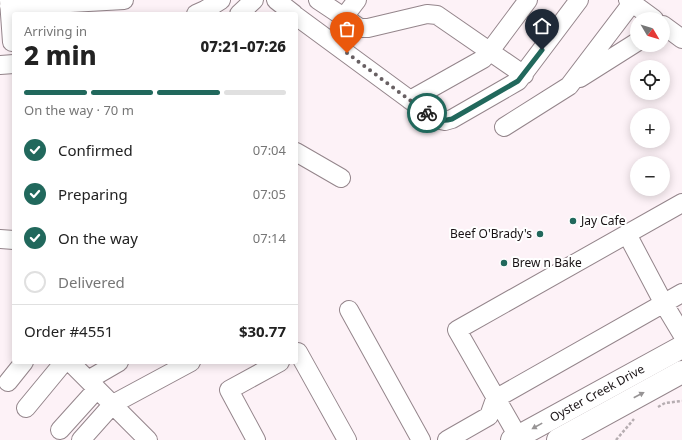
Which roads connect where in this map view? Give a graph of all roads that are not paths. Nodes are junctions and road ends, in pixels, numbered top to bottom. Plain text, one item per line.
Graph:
1 (124, 0) edge
2 (221, 0) edge
3 (254, 0) edge
4 (276, 0) edge
5 (318, 0) edge
6 (357, 0) edge
7 (528, 0) edge
8 (578, 0) edge
9 (70, 1) edge
10 (630, 2) edge
11 (9, 3) edge
12 (106, 5) edge
13 (200, 12) edge
14 (241, 12) edge
15 (291, 12) edge
16 (644, 12) edge
17 (298, 17) edge
18 (344, 17) junction
19 (670, 30) edge
20 (682, 39) edge
21 (9, 42) edge
22 (630, 47) edge
23 (490, 51) junction
24 (12, 64) edge
25 (0, 65) edge
26 (524, 75) junction
27 (569, 86) junction
28 (410, 100) junction
29 (504, 127) dead end
30 (298, 153) edge
31 (341, 178) dead end
32 (682, 203) edge
33 (628, 234) junction
34 (0, 239) edge
35 (12, 240) edge
36 (682, 293) edge
37 (664, 304) junction
38 (349, 310) dead end
39 (682, 334) edge
40 (682, 347) edge
41 (298, 352) edge
42 (22, 364) edge
43 (62, 364) edge
44 (72, 364) edge
45 (117, 364) edge
46 (187, 364) edge
47 (276, 364) edge
48 (682, 372) edge
49 (8, 382) dead end
50 (92, 384) junction
51 (495, 399) junction
52 (113, 404) junction
53 (26, 408) dead end
54 (60, 430) dead end
55 (145, 439) edge
56 (517, 439) edge
57 (81, 440) edge
58 (256, 440) edge
59 (347, 440) edge
60 (421, 440) edge
61 (447, 440) edge
62 (558, 440) edge

1 - 12 street
2 - 13 street
3 - 14 street
4 - 15 street
5 - 18 street
6 - 18 street
7 - 23 street
8 - 26 street
9 - 11 street
9 - 12 street
10 - 16 street
10 - 27 street
11 - 21 street
17 - 28 street
18 - 23 street
19 - 20 street
22 - 27 street
23 - 26 street
23 - 28 street
24 - 25 street
26 - 28 street
27 - 29 street
30 - 31 street
32 - 33 street
33 - 37 street
33 - 51 street
34 - 35 street
36 - 37 street
37 - 39 street
37 - 51 street
38 - 60 street
40 -> 56 main road, Oyster Creek Drive
41 - 59 street
42 - 49 street
43 - 53 street
44 - 50 street
45 - 50 street
46 - 52 street
47 - 58 street
62 -> 48 main road, Oyster Creek Drive
50 - 52 street
50 - 54 street
51 - 56 street
51 - 61 street
52 - 55 street
52 - 57 street

